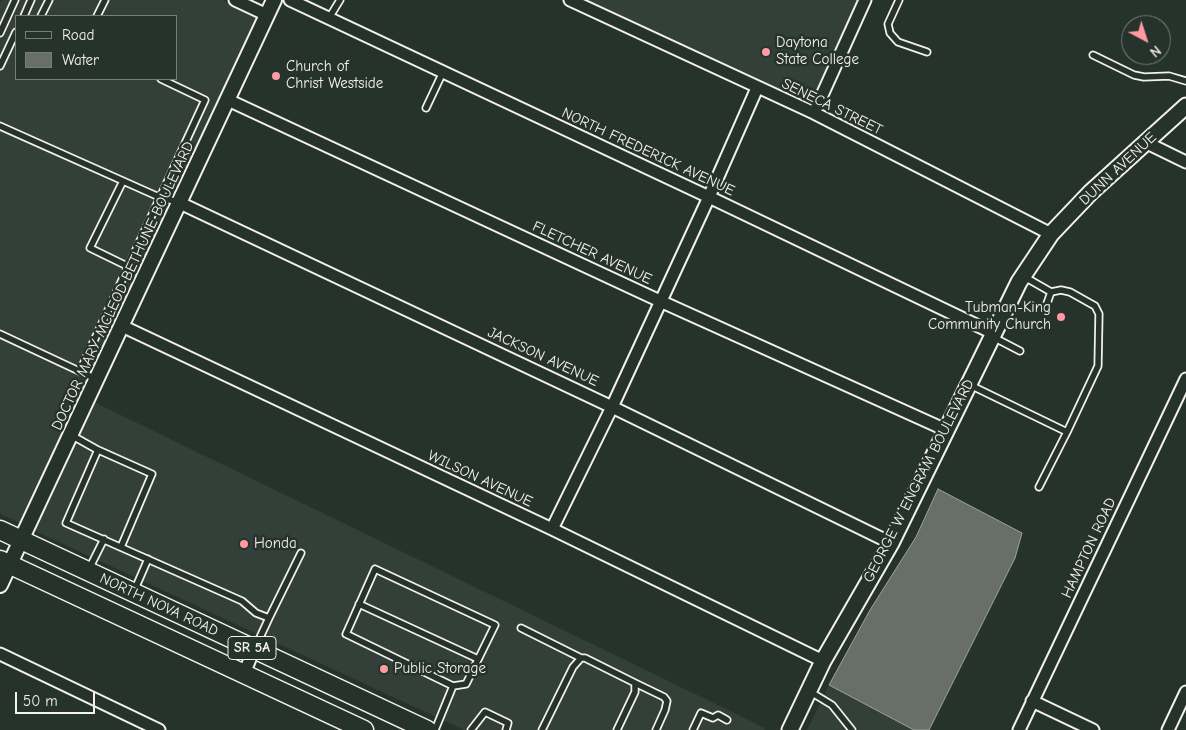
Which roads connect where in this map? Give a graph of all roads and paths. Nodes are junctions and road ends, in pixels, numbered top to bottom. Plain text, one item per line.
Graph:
1 (15, 0) edge
2 (31, 0) edge
3 (49, 0) edge
4 (105, 0) edge
5 (235, 0) edge
6 (274, 0) edge
7 (290, 0) edge
8 (340, 0) edge
9 (570, 0) edge
10 (865, 0) edge
11 (899, 0) edge
12 (24, 15) edge
13 (42, 15) edge
14 (98, 15) edge
15 (267, 15) junction
16 (329, 18) junction
17 (0, 33) edge
18 (13, 46) edge
19 (927, 52) dead end
20 (1092, 55) dead end
21 (0, 66) edge
22 (443, 72) junction
23 (163, 80) edge
24 (1186, 81) edge
25 (757, 88) junction
26 (228, 100) junction
27 (1186, 106) edge
28 (426, 108) dead end
29 (814, 113) junction
30 (0, 126) edge
31 (1147, 143) junction
32 (1186, 162) edge
33 (123, 181) junction
34 (159, 197) junction
35 (709, 197) junction
36 (180, 203) junction
37 (1051, 234) junction
38 (128, 266) junction
39 (1023, 276) junction
40 (1051, 292) junction
41 (660, 301) junction
42 (1045, 308) dead end
43 (122, 326) junction
44 (0, 334) edge
45 (992, 334) junction
46 (1020, 350) dead end
47 (80, 371) junction
48 (1186, 379) edge
49 (98, 380) junction
50 (968, 384) junction
51 (612, 407) junction
52 (946, 430) junction
53 (1067, 432) junction
54 (71, 435) junction
55 (96, 449) junction
56 (1039, 488) dead end
57 (552, 529) junction
58 (0, 530) edge
59 (104, 539) junction
60 (21, 540) junction
61 (892, 542) junction
62 (121, 547) junction
63 (300, 553) dead end
64 (148, 560) junction
65 (5, 562) edge
66 (88, 571) junction
67 (0, 585) edge
68 (133, 592) junction
69 (359, 604) junction
70 (269, 618) junction
71 (521, 628) dead end
72 (254, 649) junction
73 (0, 654) edge
74 (581, 658) junction
75 (478, 659) junction
76 (823, 661) junction
77 (244, 674) junction
78 (635, 683) junction
79 (453, 686) junction
80 (809, 691) junction
81 (1186, 692) edge
82 (1032, 701) junction
83 (727, 720) dead end
84 (159, 730) edge
85 (364, 730) edge
86 (428, 730) edge
87 (435, 730) edge
88 (470, 730) edge
89 (506, 730) edge
90 (542, 730) edge
91 (617, 730) edge
92 (656, 730) edge
93 (693, 730) edge
94 (790, 730) edge
95 (852, 730) edge
96 (1019, 730) edge
97 (1093, 730) edge
98 (1168, 730) edge

1 - 17 lane
2 - 12 lane
3 - 13 lane
4 - 14 lane
5 - 15 street
6 - 15 street, DOCTOR MARY MCLEOD BETHUNE BOULEVARD
7 - 16 street, NORTH FREDERICK AVENUE
8 - 16 lane
9 - 25 street, SENECA STREET
10 - 29 street
11 - 19 lane
15 - 26 street, DOCTOR MARY MCLEOD BETHUNE BOULEVARD
16 - 22 street, NORTH FREDERICK AVENUE
18 - 21 lane
20 - 24 lane
22 - 28 lane
22 - 35 street, NORTH FREDERICK AVENUE
23 - 34 lane
25 - 29 street, SENECA STREET
25 - 35 street
26 - 36 street, DOCTOR MARY MCLEOD BETHUNE BOULEVARD
26 - 41 street, FLETCHER AVENUE
27 - 31 main road, DUNN AVENUE
29 - 37 street, SENECA STREET
30 - 33 lane
31 - 32 street
31 - 37 main road, DUNN AVENUE
33 - 34 lane
33 - 38 lane
34 - 36 lane
34 - 38 lane
35 - 41 street
35 - 45 street, NORTH FREDERICK AVENUE
36 - 43 street, DOCTOR MARY MCLEOD BETHUNE BOULEVARD
36 - 51 street, JACKSON AVENUE
37 - 39 main road, GEORGE W ENGRAM BOULEVARD
38 - 47 lane
39 - 40 lane
39 - 45 main road, GEORGE W ENGRAM BOULEVARD
40 - 42 lane
40 - 53 lane
41 - 51 street
41 - 52 street, FLETCHER AVENUE
43 - 49 street, DOCTOR MARY MCLEOD BETHUNE BOULEVARD
43 - 57 street, WILSON AVENUE
44 - 47 lane
45 - 46 lane
45 - 50 main road, GEORGE W ENGRAM BOULEVARD
47 - 49 lane
48 - 82 street, HAMPTON ROAD
49 - 54 street, DOCTOR MARY MCLEOD BETHUNE BOULEVARD
50 - 52 main road, GEORGE W ENGRAM BOULEVARD
50 - 53 lane
51 - 57 street
51 - 61 street, JACKSON AVENUE
52 - 61 main road, GEORGE W ENGRAM BOULEVARD
53 - 56 lane
54 - 55 lane
54 - 60 street, DOCTOR MARY MCLEOD BETHUNE BOULEVARD
55 - 59 lane
55 - 62 lane
57 - 76 street, WILSON AVENUE
58 - 60 main road, NORTH NOVA ROAD / SR 5A
59 - 62 lane
59 - 66 lane
60 - 65 street, DOCTOR MARY MCLEOD BETHUNE BOULEVARD
60 - 66 main road, NORTH NOVA ROAD / SR 5A
61 - 76 main road, GEORGE W ENGRAM BOULEVARD
62 - 64 lane
63 - 70 lane
64 - 68 lane
64 - 70 lane
65 - 67 street, DOCTOR MARY MCLEOD BETHUNE BOULEVARD
65 - 77 main road, NORTH NOVA ROAD / SR 5A
66 - 68 main road, NORTH NOVA ROAD / SR 5A
68 - 72 main road, NORTH NOVA ROAD / SR 5A
69 - 75 lane
69 - 75 lane
69 - 79 lane
70 - 72 lane
71 - 74 lane
72 - 77 street
72 - 86 main road, NORTH NOVA ROAD / SR 5A
73 - 84 street
74 - 78 lane
74 - 90 lane
75 - 79 lane
76 - 80 main road, GEORGE W ENGRAM BOULEVARD
77 - 85 main road, NORTH NOVA ROAD / SR 5A
78 - 91 lane
78 - 92 lane
79 - 87 lane
80 - 94 main road, GEORGE W ENGRAM BOULEVARD
80 - 95 lane
81 - 98 street
82 - 96 street, HAMPTON ROAD
82 - 97 street
83 - 93 lane
88 - 89 lane

